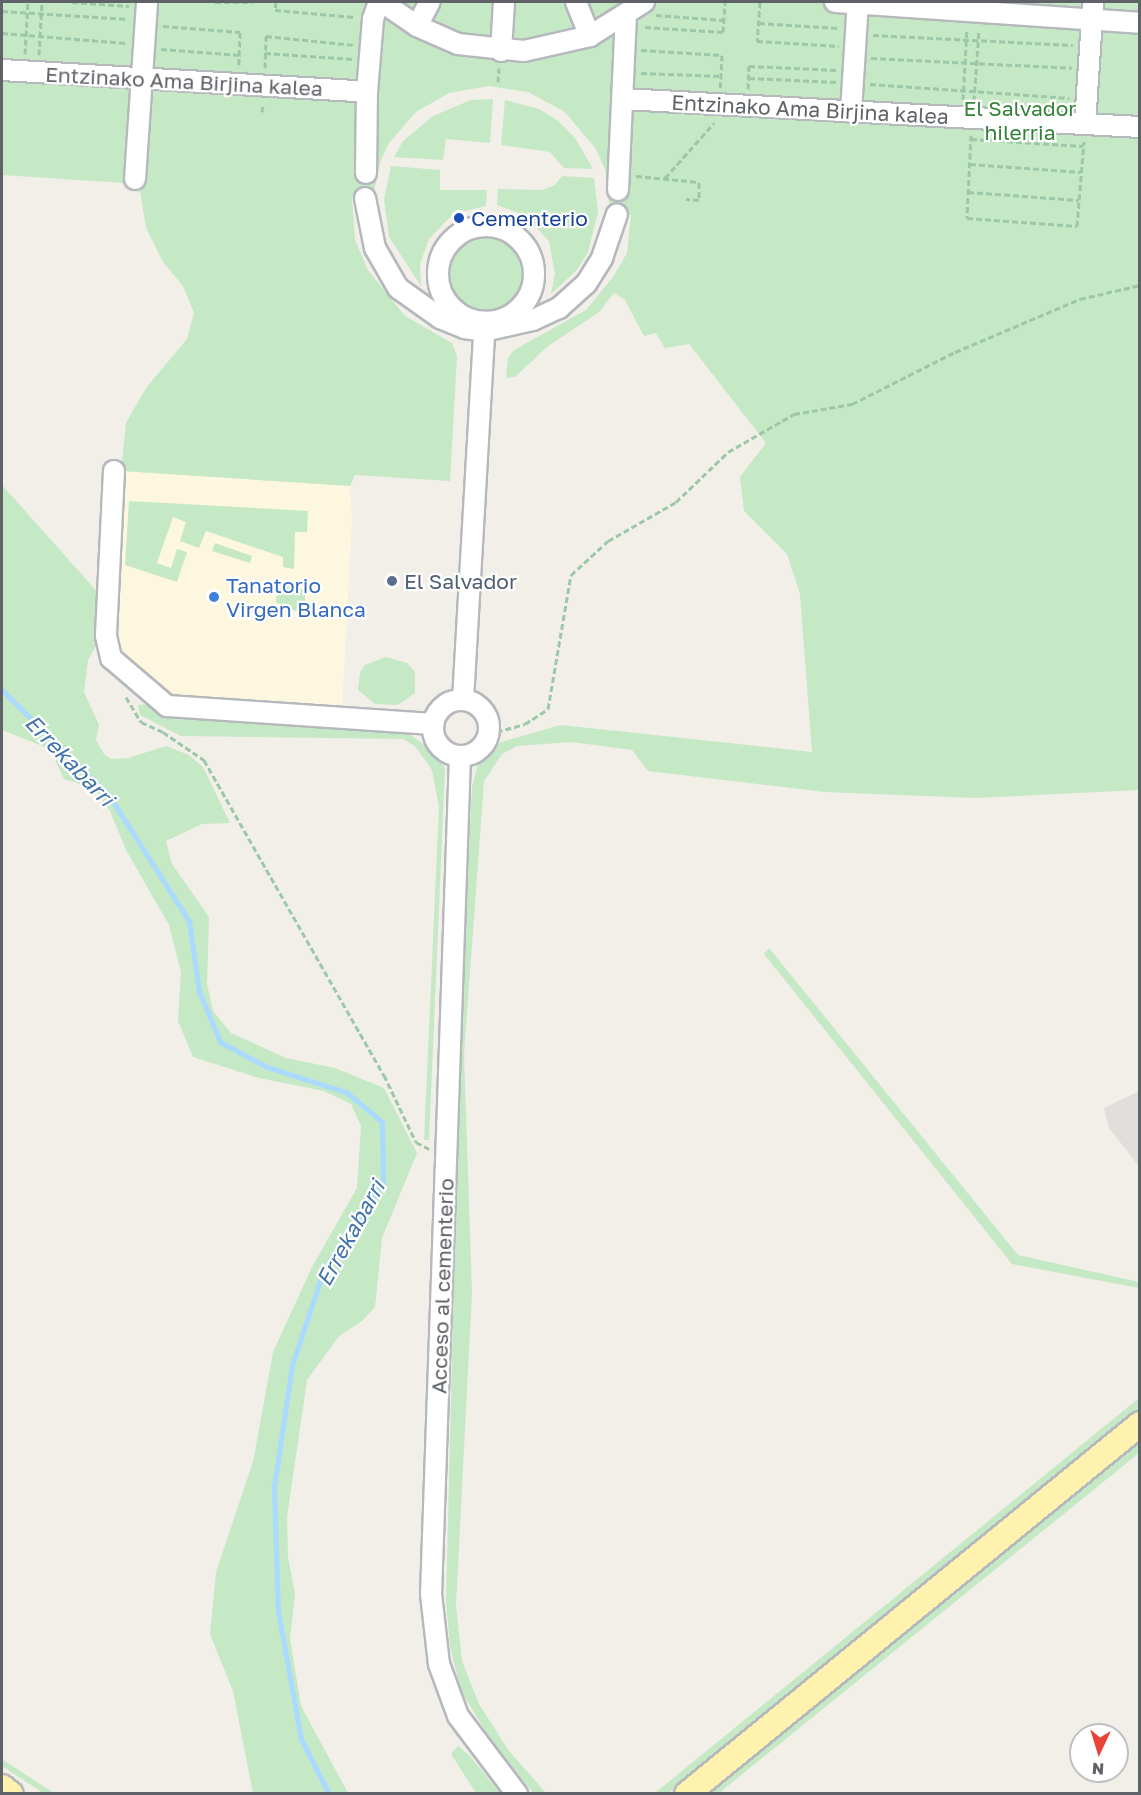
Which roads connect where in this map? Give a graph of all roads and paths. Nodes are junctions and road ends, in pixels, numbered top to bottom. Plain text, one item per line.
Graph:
1 (28, 2) edge
2 (42, 2) edge
3 (72, 2) edge
4 (215, 2) edge
5 (252, 2) edge
6 (276, 2) edge
7 (430, 2) edge
8 (504, 2) edge
9 (576, 2) edge
10 (725, 2) edge
11 (760, 2) edge
12 (835, 2) edge
13 (858, 2) edge
14 (146, 4) edge
15 (378, 7) edge
16 (974, 11) junction
17 (1092, 11) edge
18 (631, 14) edge
19 (723, 20) junction
20 (759, 23) junction
21 (1140, 23) edge
22 (417, 26) junction
23 (2, 33) edge
24 (25, 35) junction
25 (40, 36) junction
26 (590, 36) junction
27 (967, 38) junction
28 (978, 40) junction
29 (1090, 46) junction
30 (144, 48) junction
31 (625, 49) junction
32 (501, 51) junction
33 (266, 53) junction
34 (370, 53) junction
35 (855, 54) junction
36 (240, 55) dead end
37 (965, 63) junction
38 (976, 64) junction
39 (1088, 69) junction
40 (2, 70) edge
41 (31, 71) junction
42 (624, 73) junction
43 (721, 76) junction
44 (264, 77) dead end
45 (142, 78) junction
46 (749, 78) junction
47 (367, 92) junction
48 (963, 92) junction
49 (975, 92) junction
50 (623, 99) junction
51 (1086, 99) junction
52 (263, 100) dead end
53 (734, 105) junction
54 (262, 112) dead end
55 (851, 112) junction
56 (969, 118) junction
57 (1085, 124) junction
58 (1140, 127) edge
59 (970, 139) junction
60 (1083, 146) junction
61 (970, 164) junction
62 (1081, 172) junction
63 (366, 173) dead end
64 (665, 178) junction
65 (135, 179) dead end
66 (619, 182) joint
67 (968, 192) junction
68 (366, 198) dead end
69 (686, 199) dead end
70 (1079, 200) junction
71 (616, 214) dead end
72 (1140, 285) edge
73 (484, 326) junction
74 (114, 471) dead end
75 (132, 675) junction
76 (463, 700) junction
77 (433, 723) junction
78 (488, 734) junction
79 (460, 756) junction
80 (446, 1159) junction
81 (1140, 1424) edge
82 (2, 1787) edge
83 (12, 1794) edge
84 (517, 1794) edge
85 (687, 1794) edge

1 - 24 path
2 - 25 path
3 - 14 path
4 - 5 path
6 - 15 path
7 - 22 street
8 - 32 street
9 - 26 street
10 - 19 path
11 - 20 path
12 - 13 street
13 - 16 street
13 - 35 street
14 - 30 street
15 - 22 street
15 - 34 street
16 - 17 street
16 - 27 path
16 - 28 path
17 - 21 street
17 - 29 street
18 - 19 path
18 - 19 path
18 - 26 street
18 - 31 street
20 - 35 path
20 - 35 path
22 - 32 street
23 - 24 path
24 - 25 path
24 - 41 path
25 - 30 path
25 - 41 path
26 - 32 street
27 - 28 path
27 - 35 path
27 - 37 path
28 - 29 path
28 - 38 path
29 - 39 street
30 - 36 path
30 - 45 street
31 - 42 street
31 - 43 path
33 - 34 path
33 - 34 path
33 - 44 path
34 - 47 street
35 - 37 path
35 - 46 path
35 - 46 path
35 - 48 path
35 - 55 street
37 - 38 path
37 - 48 path
38 - 39 path
38 - 49 path
39 - 51 street
40 - 41 street, Entzinako Ama Birjina kalea
41 - 45 street, Entzinako Ama Birjina kalea
42 - 43 path
42 - 50 street
43 - 53 path
45 - 47 street, Entzinako Ama Birjina kalea
45 - 65 street
46 - 53 path
47 - 63 street
48 - 49 path
48 - 56 path
49 - 51 path
49 - 56 path
50 - 53 street, Entzinako Ama Birjina kalea
50 - 66 street
51 - 57 street
52 - 54 path
53 - 55 street, Entzinako Ama Birjina kalea
53 - 64 path
55 - 56 street, Entzinako Ama Birjina kalea
56 - 57 street, Entzinako Ama Birjina kalea
56 - 59 path
57 - 58 street, Entzinako Ama Birjina kalea
57 - 60 path
59 - 60 path
59 - 61 path
60 - 62 path
61 - 62 path
61 - 67 path
62 - 70 path
64 - 66 path
64 - 69 path
67 - 70 path
67 - 70 path
68 - 73 street
71 - 73 street
72 - 78 path
73 - 73 street
73 - 76 street
74 - 75 street
75 - 77 street
75 - 80 path
76 - 77 street
76 - 78 street
77 - 79 street
78 - 79 street
79 - 80 street, Acceso al cementerio
80 - 84 street, Acceso al cementerio
81 - 85 main road
82 - 83 main road

